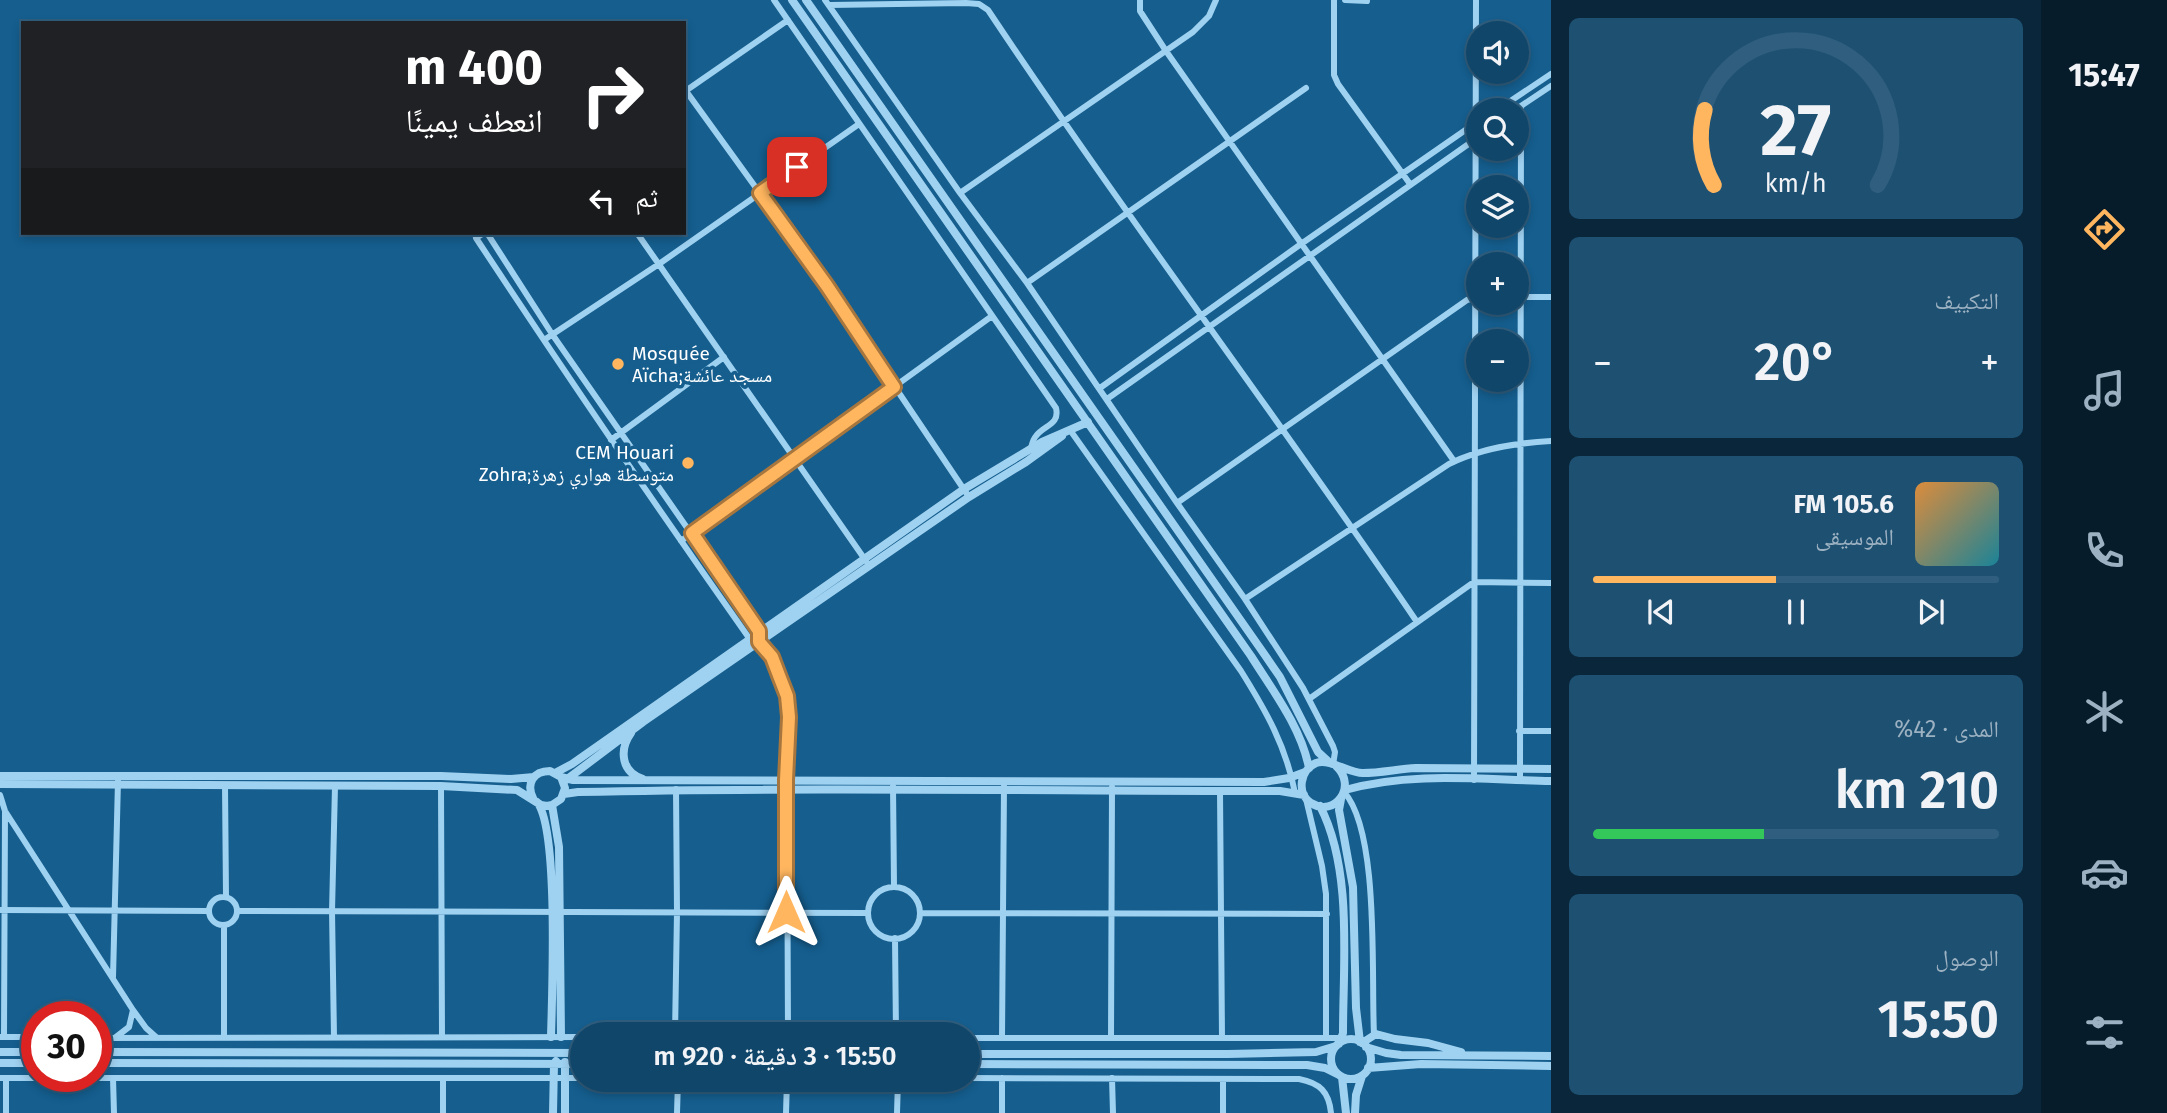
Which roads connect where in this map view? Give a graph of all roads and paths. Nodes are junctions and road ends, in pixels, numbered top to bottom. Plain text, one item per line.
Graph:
1 (774, 0) edge
2 (792, 0) edge
3 (806, 0) edge
4 (1140, 0) edge
5 (1216, 0) edge
6 (1335, 0) edge
7 (1345, 0) edge
8 (1476, 0) edge
9 (1367, 1) edge
10 (827, 3) edge
11 (788, 20) junction
12 (1166, 51) junction
13 (1551, 74) edge
14 (1551, 86) edge
15 (1306, 88) dead end
16 (686, 91) edge
17 (686, 93) edge
18 (1477, 98) edge
19 (1515, 98) edge
20 (1529, 101) edge
21 (1064, 123) junction
22 (859, 124) junction
23 (1466, 129) edge
24 (1229, 142) junction
25 (1466, 146) edge
26 (1477, 161) edge
27 (1518, 161) edge
28 (1402, 173) junction
29 (1410, 184) junction
30 (760, 193) junction
31 (960, 193) junction
32 (1128, 213) junction
33 (481, 235) edge
34 (486, 235) edge
35 (638, 235) edge
36 (1301, 244) junction
37 (1477, 252) edge
38 (1519, 252) edge
39 (1309, 255) junction
40 (659, 264) junction
41 (1027, 284) junction
42 (1529, 297) edge
43 (1551, 297) edge
44 (1466, 301) edge
45 (1477, 315) edge
46 (1519, 315) edge
47 (992, 316) junction
48 (1201, 316) junction
49 (1208, 326) junction
50 (552, 334) junction
51 (544, 340) junction
52 (724, 357) junction
53 (1382, 359) junction
54 (894, 387) junction
55 (1100, 388) junction
56 (1107, 399) junction
57 (1088, 422) junction
58 (1070, 430) junction
59 (1281, 430) junction
60 (621, 432) junction
61 (611, 440) junction
62 (1551, 441) edge
63 (1520, 443) junction
64 (1031, 448) junction
65 (1475, 454) junction
66 (794, 459) junction
67 (1454, 461) junction
68 (966, 493) junction
69 (1177, 503) junction
70 (1352, 527) junction
71 (692, 533) junction
72 (681, 541) junction
73 (867, 562) junction
74 (1474, 582) junction
75 (1520, 582) junction
76 (1551, 583) edge
77 (1245, 599) junction
78 (1417, 622) junction
79 (759, 631) junction
80 (749, 638) junction
81 (759, 642) junction
82 (1309, 699) junction
83 (643, 722) junction
84 (1520, 731) junction
85 (1551, 731) edge
86 (1333, 765) junction
87 (1474, 768) junction
88 (1520, 769) junction
89 (1551, 769) edge
90 (1307, 770) junction
91 (0, 776) edge
92 (534, 777) junction
93 (1292, 777) junction
94 (562, 778) junction
95 (118, 780) junction
96 (649, 780) junction
97 (1474, 780) junction
98 (1520, 780) junction
99 (1551, 781) edge
100 (0, 784) edge
101 (225, 785) junction
102 (676, 785) junction
103 (787, 785) junction
104 (893, 785) junction
105 (335, 786) junction
106 (441, 786) junction
107 (1004, 786) junction
108 (1112, 786) junction
109 (1220, 791) junction
110 (564, 794) junction
111 (1343, 794) junction
112 (0, 795) edge
113 (1302, 796) junction
114 (535, 800) junction
115 (552, 805) junction
116 (1320, 806) junction
117 (5, 811) junction
118 (894, 886) junction
119 (226, 897) junction
120 (3, 910) edge
121 (69, 910) junction
122 (115, 911) junction
123 (209, 911) junction
124 (238, 911) junction
125 (332, 911) junction
126 (442, 911) junction
127 (556, 911) junction
128 (677, 912) junction
129 (786, 912) junction
130 (868, 913) junction
131 (920, 913) junction
132 (1221, 913) junction
133 (1003, 914) junction
134 (1112, 914) junction
135 (1326, 914) junction
136 (224, 926) junction
137 (895, 938) junction
138 (113, 979) junction
139 (133, 1010) junction
140 (675, 1022) edge
141 (788, 1022) edge
142 (896, 1022) edge
143 (1374, 1034) junction
144 (2, 1037) edge
145 (21, 1037) edge
146 (334, 1037) junction
147 (442, 1037) junction
148 (556, 1037) junction
149 (570, 1037) edge
150 (115, 1038) joint
151 (158, 1038) junction
152 (224, 1038) junction
153 (980, 1038) edge
154 (1002, 1038) junction
155 (1111, 1038) junction
156 (1222, 1038) junction
157 (1326, 1038) junction
158 (1341, 1042) junction
159 (1363, 1044) junction
160 (0, 1052) edge
161 (21, 1052) edge
162 (112, 1052) edge
163 (561, 1052) junction
164 (570, 1052) edge
165 (980, 1054) edge
166 (1471, 1056) junction
167 (1551, 1056) edge
168 (0, 1063) edge
169 (21, 1063) edge
170 (112, 1063) edge
171 (554, 1064) junction
172 (566, 1064) junction
173 (570, 1064) edge
174 (980, 1064) edge
175 (1551, 1066) edge
176 (1365, 1072) junction
177 (1340, 1076) junction
178 (3, 1078) edge
179 (113, 1078) junction
180 (443, 1078) junction
181 (554, 1078) junction
182 (566, 1078) junction
183 (570, 1078) edge
184 (980, 1078) edge
185 (1002, 1078) junction
186 (1112, 1078) junction
187 (1223, 1079) junction
188 (678, 1092) edge
189 (787, 1092) edge
190 (898, 1092) edge
191 (6, 1113) edge
192 (114, 1113) edge
193 (443, 1113) edge
194 (553, 1113) edge
195 (565, 1113) edge
196 (677, 1113) edge
197 (786, 1113) edge
198 (897, 1113) edge
199 (1002, 1113) edge
200 (1113, 1113) edge
201 (1223, 1113) edge
202 (1331, 1113) edge
203 (1346, 1113) edge
204 (1355, 1113) edge

1 - 11 street
2 - 57 street
3 - 86 street
4 - 12 street
5 - 12 street
6 - 28 street
7 - 9 street
8 - 18 street
10 - 21 street
10 - 31 street
11 - 16 street
11 - 22 street
12 - 21 street
12 - 24 street
13 - 19 street
14 - 20 street
15 - 24 street
17 - 30 street
21 - 31 street
21 - 32 street
22 - 30 street
22 - 47 street
23 - 28 street
24 - 32 street
24 - 36 street
25 - 29 street
26 - 37 street
27 - 38 street
28 - 29 street
28 - 36 street
29 - 39 street
30 - 40 street
30 - 54 street
31 - 41 street
32 - 41 street
32 - 48 street
33 - 51 street
34 - 50 street
35 - 40 street
36 - 39 street
36 - 48 street
39 - 49 street
39 - 53 street
40 - 50 street
40 - 52 street
41 - 55 street
42 - 43 street
44 - 53 street
45 - 65 street
46 - 63 street
47 - 54 street
47 - 64 street
48 - 49 street
48 - 55 street
49 - 56 street
49 - 59 street
50 - 51 street
50 - 60 street
51 - 61 street
52 - 60 street
52 - 66 street
53 - 59 street
53 - 67 street
54 - 66 street
54 - 68 street
55 - 56 street
56 - 69 street
57 - 58 street
57 - 90 street
58 - 64 street
58 - 68 street
58 - 93 street
59 - 69 street
59 - 70 street
60 - 61 street
60 - 71 street
61 - 72 street
62 - 63 street
63 - 65 street
63 - 75 street
64 - 68 street
65 - 67 street
65 - 74 street
66 - 71 street
66 - 73 street
67 - 70 street
68 - 73 street
69 - 77 street
70 - 77 street
70 - 78 street
71 - 72 street
71 - 79 street
72 - 80 street
73 - 79 street
73 - 81 street
74 - 75 street
74 - 78 street
74 - 87 street
75 - 76 street
75 - 84 street
77 - 82 street
78 - 82 street
79 - 80 street
79 - 81 street
80 - 81 street
80 - 94 street
81 - 83 street
81 - 103 street
82 - 86 street
83 - 94 street
83 - 96 street
84 - 85 street
84 - 88 street
86 - 87 street
86 - 90 street
86 - 111 street
87 - 88 street
87 - 97 street
88 - 89 street
88 - 98 street
90 - 93 street
90 - 113 street
91 - 95 street
92 - 94 street
92 - 95 street
92 - 114 street
93 - 108 street
93 - 113 street
94 - 96 street
94 - 110 street
95 - 100 street
95 - 101 street
95 - 122 street
96 - 102 street
97 - 98 street
97 - 111 street
98 - 99 street
101 - 105 street
101 - 119 street
102 - 103 street
102 - 110 street
102 - 128 street
103 - 104 street
103 - 129 street
104 - 107 street
104 - 118 street
105 - 106 street
105 - 125 street
106 - 114 street
106 - 126 street
107 - 108 street
107 - 133 street
108 - 109 street
108 - 134 street
109 - 113 street
109 - 132 street
110 - 115 street
111 - 116 street
111 - 143 street
111 - 159 street
112 - 117 street
113 - 116 street
113 - 135 street
114 - 115 street
114 - 127 street
115 - 127 street
116 - 158 street
117 - 120 street
117 - 121 street
118 - 130 street
118 - 131 street
119 - 123 street
119 - 124 street
120 - 121 street
120 - 144 street
121 - 122 street
121 - 138 street
122 - 123 street
122 - 138 street
123 - 136 street
124 - 125 street
124 - 136 street
125 - 126 street
125 - 146 street
126 - 127 street
126 - 147 street
127 - 128 street
127 - 148 street
128 - 129 street
128 - 140 street
129 - 130 street
129 - 141 street
130 - 137 street
131 - 133 street
131 - 137 street
132 - 134 street
132 - 135 street
132 - 156 street
133 - 134 street
133 - 154 street
134 - 155 street
135 - 157 street
136 - 152 street
137 - 142 street
138 - 139 street
139 - 150 street
139 - 151 street
143 - 159 street
143 - 166 street
144 - 145 street
146 - 147 street
146 - 152 street
147 - 148 street
148 - 149 street
150 - 151 street
151 - 152 street
153 - 154 street
154 - 155 street
155 - 156 street
156 - 157 street
157 - 158 street
158 - 159 street
158 - 165 street
158 - 177 street
159 - 166 street
159 - 176 street
160 - 161 street
162 - 163 street
163 - 164 street
163 - 171 street
163 - 172 street
166 - 167 street
168 - 169 street
170 - 171 street
171 - 172 street
171 - 181 street
172 - 173 street
172 - 182 street
174 - 177 street
175 - 176 street
176 - 177 street
176 - 204 street
177 - 203 street
178 - 179 street
178 - 191 street
179 - 180 street
179 - 192 street
180 - 181 street
180 - 193 street
181 - 182 street
181 - 194 street
182 - 183 street
182 - 195 street
184 - 185 street
185 - 186 street
185 - 199 street
186 - 187 street
186 - 200 street
187 - 201 street
187 - 202 street
188 - 196 street
189 - 197 street
190 - 198 street

